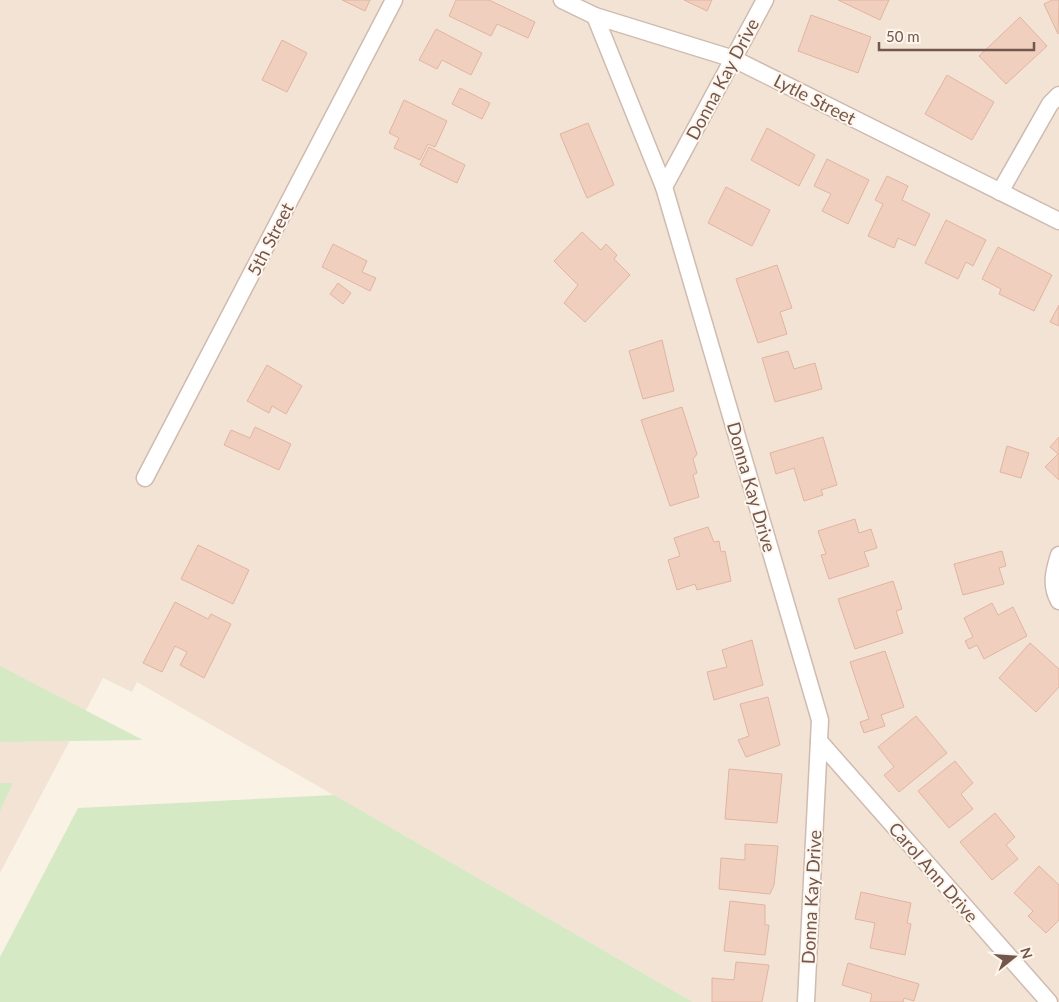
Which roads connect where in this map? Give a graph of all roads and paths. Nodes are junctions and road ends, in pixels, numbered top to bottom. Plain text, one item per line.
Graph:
1 (394, 0) edge
2 (562, 0) edge
3 (765, 0) edge
4 (595, 16) junction
5 (734, 58) junction
6 (1059, 95) edge
7 (664, 187) junction
8 (1000, 192) junction
9 (1059, 221) edge
10 (145, 478) dead end
11 (1059, 555) edge
12 (1059, 602) edge
13 (819, 741) junction
14 (806, 1002) edge
15 (1049, 1002) edge

1 - 10 street, 5th Street
2 - 4 street, Lytle Street
3 - 5 street, Donna Kay Drive
4 - 5 street, Lytle Street
4 - 7 street
5 - 7 street, Donna Kay Drive
5 - 8 street, Lytle Street
6 - 8 street
7 - 13 street, Donna Kay Drive
8 - 9 street, Lytle Street
11 - 12 street
13 - 14 street, Donna Kay Drive
13 - 15 street, Carol Ann Drive

